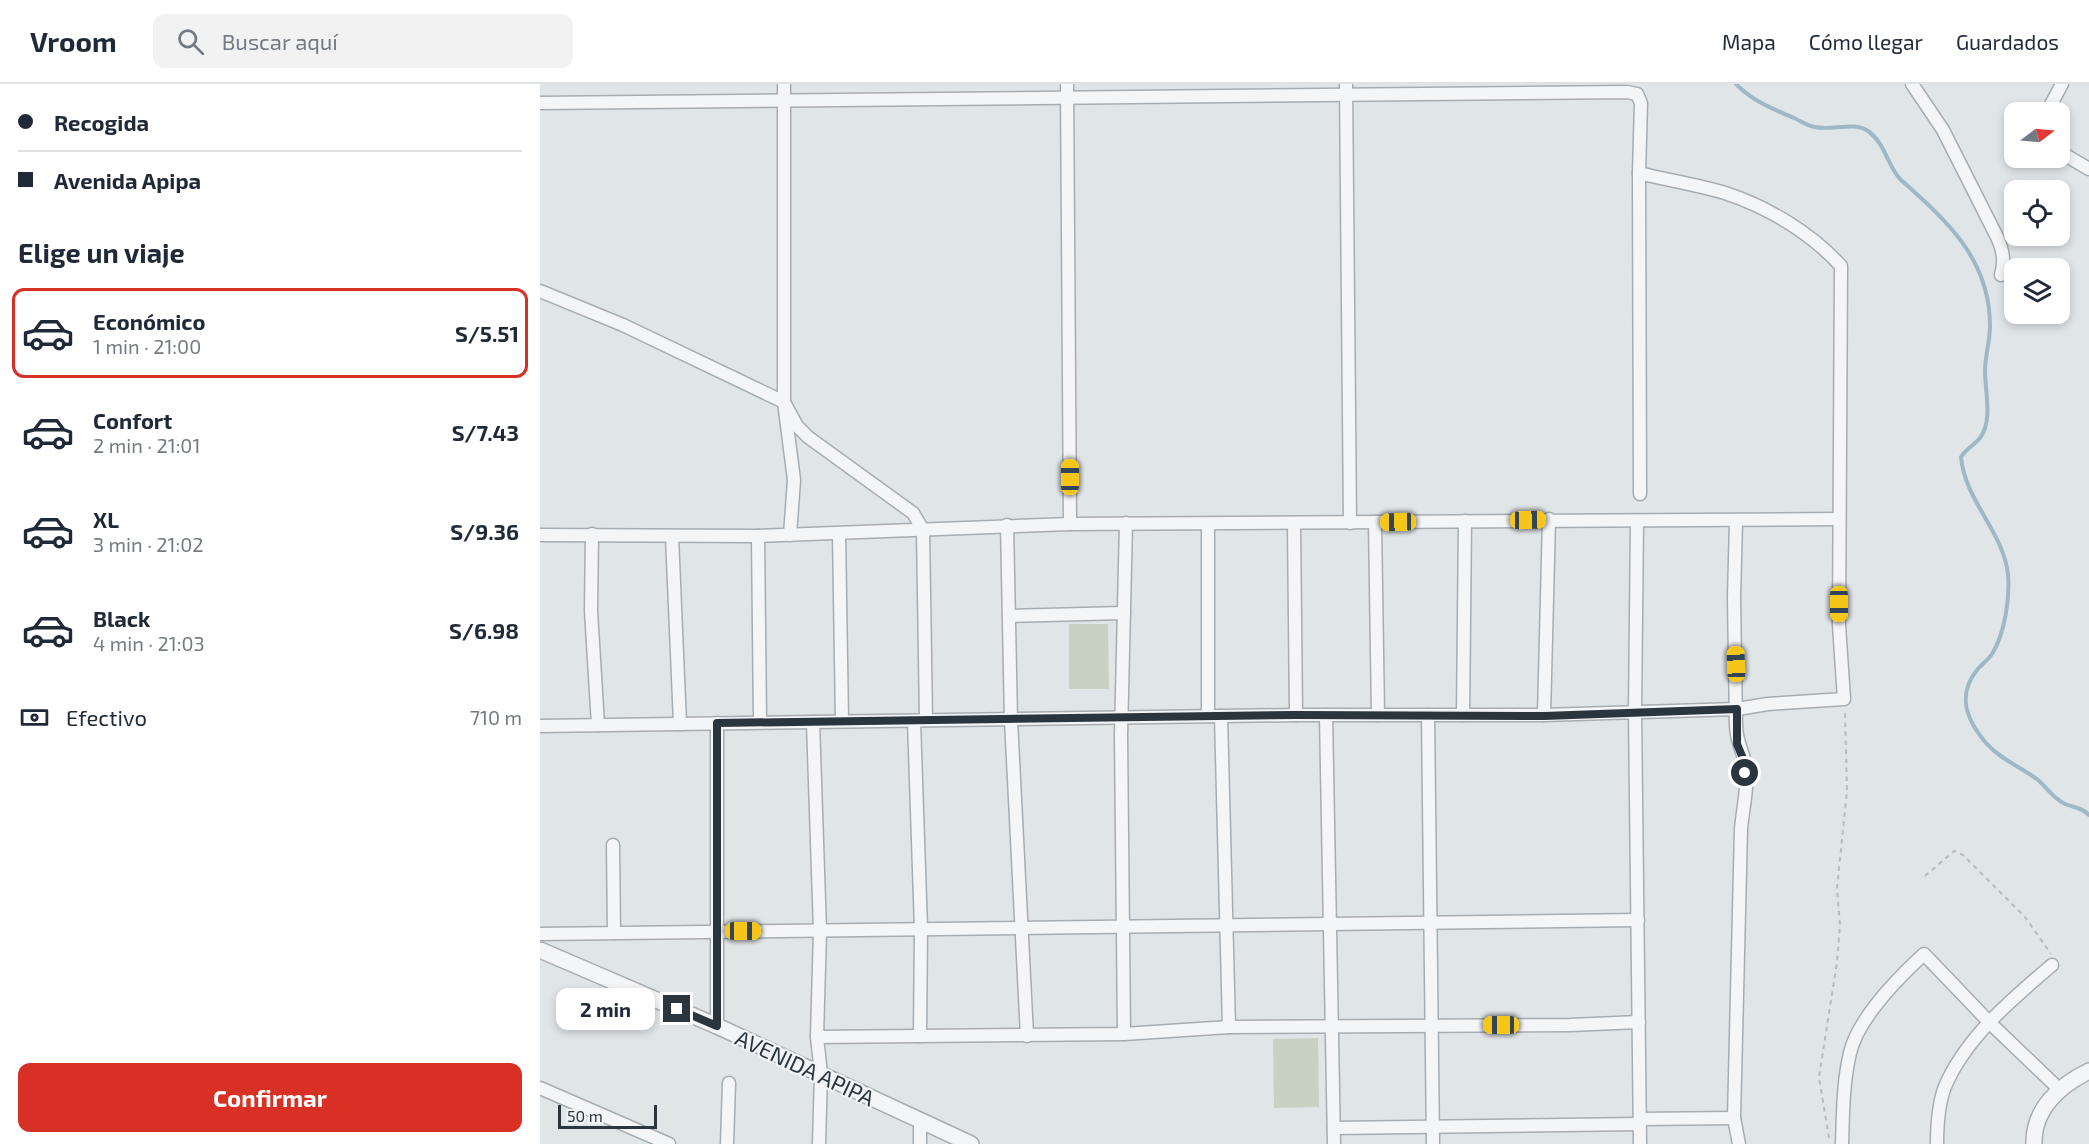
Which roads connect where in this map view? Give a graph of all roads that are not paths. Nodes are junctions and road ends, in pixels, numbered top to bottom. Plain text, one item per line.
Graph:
1 (784, 84) edge
2 (1067, 84) edge
3 (1912, 84) edge
4 (2061, 84) edge
5 (1346, 89) edge
6 (784, 98) junction
7 (1067, 98) junction
8 (2052, 102) edge
9 (540, 103) edge
10 (2070, 158) edge
11 (2089, 169) edge
12 (1639, 173) junction
13 (2001, 275) dead end
14 (540, 291) edge
15 (784, 402) junction
16 (1640, 494) dead end
17 (1549, 519) junction
18 (1838, 519) junction
19 (1465, 521) junction
20 (1637, 521) junction
21 (1736, 521) junction
22 (1375, 522) junction
23 (1125, 523) junction
24 (1350, 523) junction
25 (1070, 524) junction
26 (1208, 524) junction
27 (1294, 524) junction
28 (1007, 525) junction
29 (923, 530) junction
30 (592, 534) junction
31 (839, 534) junction
32 (540, 535) edge
33 (790, 535) junction
34 (672, 536) junction
35 (758, 536) junction
36 (1124, 613) junction
37 (1009, 616) junction
38 (1737, 709) junction
39 (1635, 711) junction
40 (1296, 715) junction
41 (1326, 715) junction
42 (1378, 715) junction
43 (1428, 715) junction
44 (1463, 715) junction
45 (1208, 716) junction
46 (1221, 716) junction
47 (1544, 716) junction
48 (1122, 717) junction
49 (920, 720) junction
50 (1011, 720) junction
51 (842, 721) junction
52 (760, 722) junction
53 (813, 722) junction
54 (717, 723) junction
55 (680, 724) junction
56 (598, 725) junction
57 (540, 726) edge
58 (613, 845) dead end
59 (1638, 920) junction
60 (1328, 923) junction
61 (1431, 923) junction
62 (1227, 926) junction
63 (1019, 927) junction
64 (1122, 928) junction
65 (921, 929) junction
66 (716, 931) junction
67 (820, 931) junction
68 (614, 933) junction
69 (540, 934) edge
70 (540, 950) edge
71 (2052, 965) road end
72 (1639, 1022) junction
73 (1989, 1022) junction
74 (1433, 1025) junction
75 (717, 1026) junction
76 (1333, 1026) junction
77 (1229, 1027) junction
78 (1124, 1034) junction
79 (920, 1036) junction
80 (1027, 1036) junction
81 (816, 1037) junction
82 (2089, 1071) edge
83 (820, 1074) junction
84 (729, 1083) dead end
85 (540, 1088) edge
86 (2059, 1089) junction
87 (1734, 1118) junction
88 (920, 1121) junction
89 (1640, 1122) junction
90 (1433, 1127) junction
91 (1334, 1128) junction
92 (669, 1144) edge
93 (728, 1144) edge
94 (819, 1144) edge
95 (920, 1144) edge
96 (971, 1144) edge
97 (1334, 1144) edge
98 (1433, 1144) edge
99 (1640, 1144) edge
100 (1739, 1144) edge
101 (1842, 1144) edge
102 (1937, 1144) edge
103 (2034, 1144) edge

1 - 6 street
2 - 7 street
3 - 13 street
4 - 8 street
5 - 7 street
5 - 12 street
5 - 24 street
6 - 7 street
6 - 9 street
6 - 15 street
7 - 25 street
10 - 11 street
12 - 16 street
12 - 18 street
14 - 15 street
15 - 29 street
15 - 33 street
17 - 19 street
17 - 20 street
17 - 47 street
18 - 21 street
18 - 38 street
19 - 22 street
19 - 44 street
20 - 21 street
20 - 39 street
21 - 38 street
22 - 24 street
22 - 42 street
23 - 25 street
23 - 26 street
23 - 36 street
24 - 27 street
25 - 28 street
26 - 27 street
26 - 45 street
27 - 40 street
28 - 29 street
28 - 37 street
29 - 31 street
29 - 49 street
30 - 32 street
30 - 34 street
30 - 56 street
31 - 33 street
31 - 51 street
33 - 35 street
34 - 35 street
34 - 55 street
35 - 52 street
36 - 37 street
36 - 48 street
37 - 50 street
38 - 39 street
38 - 87 street
39 - 47 street
39 - 59 street
40 - 41 street
40 - 46 street
41 - 42 street
41 - 60 street
42 - 43 street
43 - 44 street
43 - 61 street
44 - 47 street
45 - 46 street
45 - 48 street
46 - 62 street
48 - 50 street
48 - 64 street
49 - 50 street
49 - 51 street
49 - 65 street
50 - 63 street
51 - 53 street
52 - 53 street
52 - 54 street
53 - 67 street
54 - 55 street
54 - 66 street
55 - 56 street
56 - 57 street
58 - 68 street
59 - 61 street
59 - 72 street
60 - 61 street
60 - 62 street
60 - 76 street
61 - 74 street
62 - 64 street
62 - 77 street
63 - 64 street
63 - 65 street
63 - 80 street
64 - 78 street
65 - 67 street
65 - 79 street
66 - 67 street
66 - 68 street
66 - 75 street
67 - 81 street
68 - 69 street
70 - 75 street, AVENIDA APIPA
71 - 73 street
72 - 74 street
72 - 89 street
73 - 86 street
73 - 101 street
73 - 102 street
74 - 76 street
74 - 90 street
75 - 83 street, AVENIDA APIPA
76 - 77 street
76 - 91 street
77 - 78 street
78 - 80 street
79 - 80 street
79 - 81 street
81 - 83 street
82 - 86 street
83 - 88 street, AVENIDA APIPA
83 - 94 street
84 - 93 street
85 - 92 street
86 - 103 street
87 - 89 street
87 - 100 street
88 - 95 street
88 - 96 street, AVENIDA APIPA
89 - 90 street
89 - 99 street
90 - 91 street
90 - 98 street
91 - 97 street

